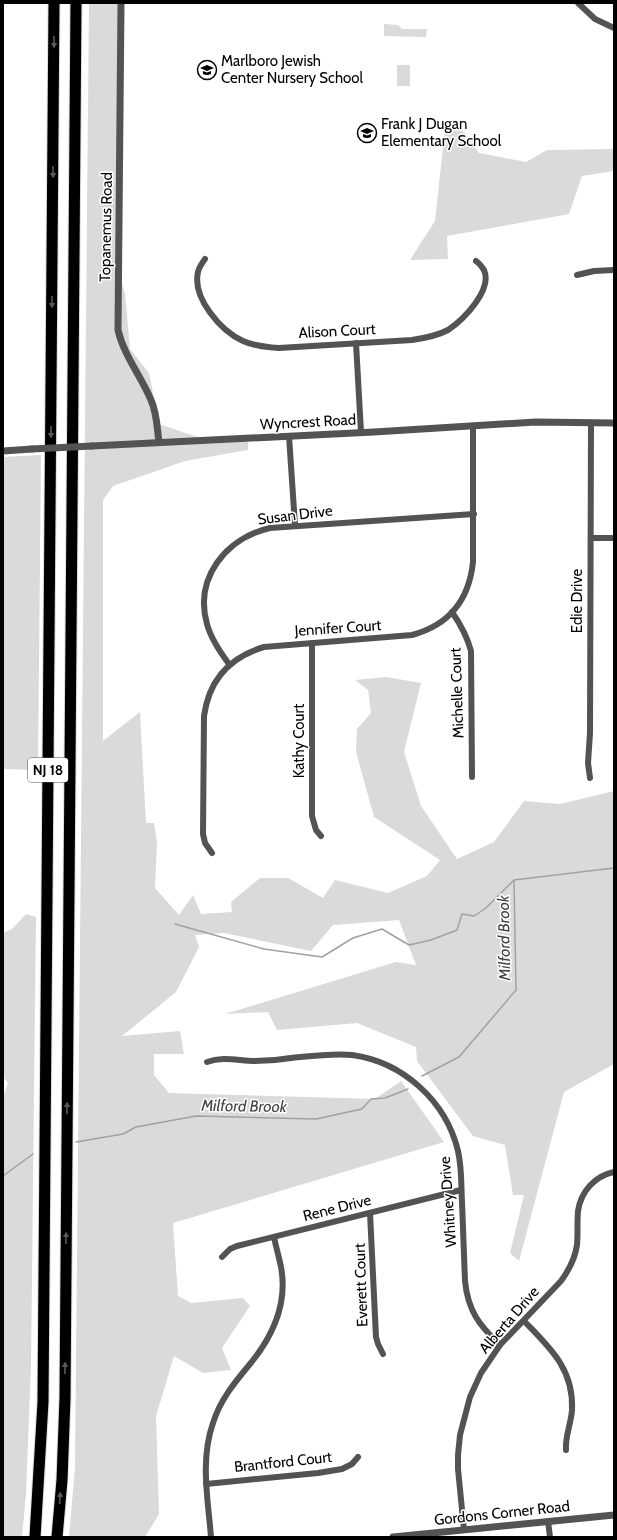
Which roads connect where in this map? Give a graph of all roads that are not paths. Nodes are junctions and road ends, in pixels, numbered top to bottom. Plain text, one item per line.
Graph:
1 (54, 3) edge
2 (76, 3) edge
3 (121, 3) edge
4 (578, 3) edge
5 (614, 28) edge
6 (205, 258) dead end
7 (476, 260) dead end
8 (614, 270) edge
9 (577, 275) dead end
10 (356, 344) junction
11 (614, 423) edge
12 (591, 424) junction
13 (473, 426) junction
14 (361, 432) junction
15 (289, 436) junction
16 (159, 442) junction
17 (3, 451) edge
18 (474, 514) junction
19 (295, 525) junction
20 (591, 538) junction
21 (614, 538) edge
22 (452, 612) junction
23 (312, 643) junction
24 (229, 664) junction
25 (472, 777) dead end
26 (590, 778) dead end
27 (321, 836) dead end
28 (212, 853) dead end
29 (207, 1062) dead end
30 (614, 1172) edge
31 (461, 1190) junction
32 (370, 1213) junction
33 (274, 1237) junction
34 (222, 1257) dead end
35 (524, 1321) junction
36 (500, 1345) junction
37 (383, 1354) dead end
38 (566, 1450) dead end
39 (358, 1457) dead end
40 (206, 1484) junction
41 (614, 1514) edge
42 (548, 1521) junction
43 (464, 1530) junction
44 (36, 1537) edge
45 (58, 1537) edge
46 (211, 1537) edge
47 (393, 1537) edge
48 (550, 1537) edge

1 -> 44 highway, NJ 18
45 -> 2 highway, NJ 18
3 - 16 street, Topanemus Road
4 - 5 street
6 - 10 street, Alison Court
7 - 10 street, Alison Court
8 - 9 street
10 - 14 street
11 - 12 street, Wyncrest Road
12 - 13 street, Wyncrest Road
12 - 20 street, Edie Drive
13 - 14 street, Wyncrest Road
13 - 18 street, Jennifer Court
14 - 15 street, Wyncrest Road
15 - 16 street, Wyncrest Road
15 - 19 street
16 - 17 street, Wyncrest Road, bridge
18 - 19 street, Susan Drive
18 - 22 street, Jennifer Court
19 - 24 street, Susan Drive
20 - 21 street
20 - 26 street, Edie Drive
22 - 23 street, Jennifer Court
22 - 25 street, Michelle Court
23 - 24 street, Jennifer Court
23 - 27 street, Kathy Court
24 - 28 street, Jennifer Court
29 - 31 street, Whitney Drive
30 - 35 street, Alberta Drive
31 - 32 street, Rene Drive
31 - 36 street, Whitney Drive
32 - 33 street, Rene Drive
32 - 37 street, Everett Court
33 - 34 street, Rene Drive
33 - 40 street
35 - 36 street, Alberta Drive
35 - 38 street
36 - 43 street, Alberta Drive
39 - 40 street, Brantford Court
40 - 46 street
41 - 42 street, Gordons Corner Road
42 - 43 street, Gordons Corner Road
42 - 48 street
43 - 47 street, Gordons Corner Road

